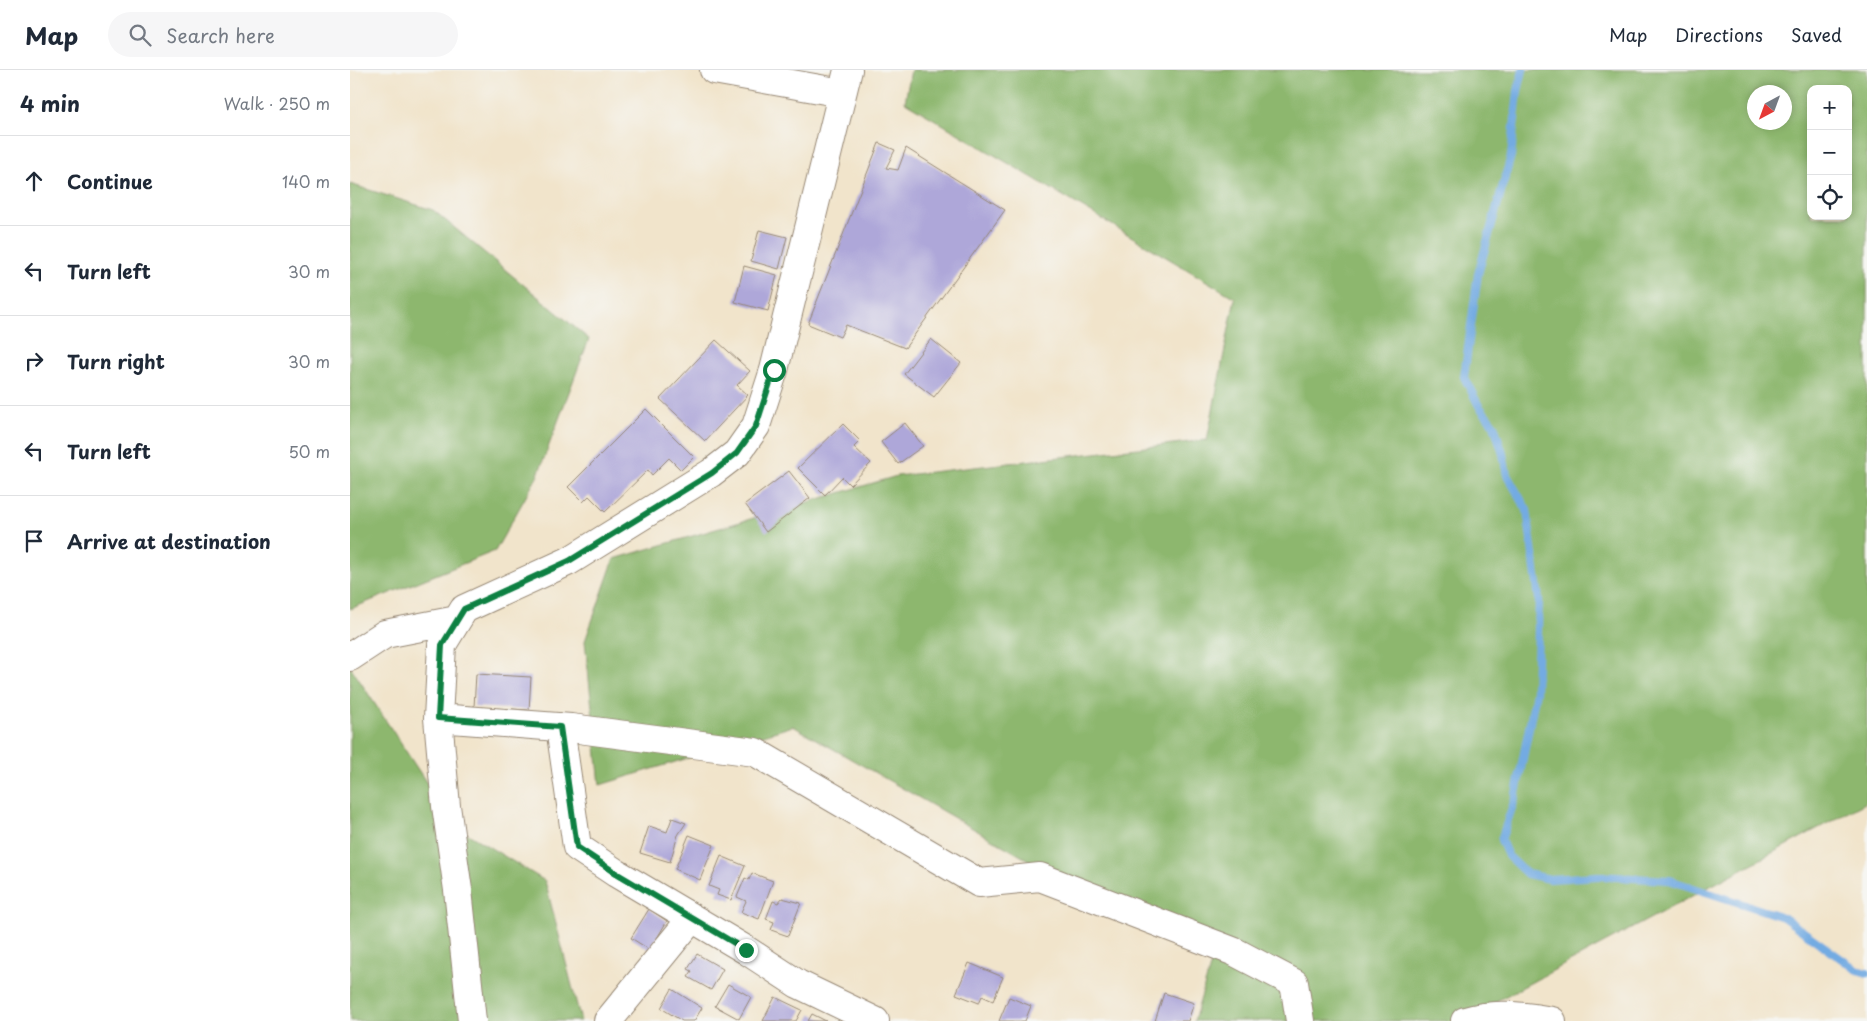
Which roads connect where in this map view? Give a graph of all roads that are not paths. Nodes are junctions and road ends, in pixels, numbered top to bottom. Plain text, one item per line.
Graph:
1 (714, 70) edge
2 (845, 82) edge
3 (457, 620) junction
4 (350, 656) edge
5 (438, 718) junction
6 (560, 727) junction
7 (692, 918) junction
8 (472, 1021) edge
9 (608, 1021) edge
10 (875, 1021) edge
11 (1300, 1021) edge
12 (1465, 1021) edge
13 (1552, 1021) edge

1 - 2 street
2 - 3 street
3 - 4 street
3 - 5 street
5 - 6 street
5 - 8 street
6 - 7 street
6 - 11 street
7 - 9 street
7 - 10 street
12 - 13 street

